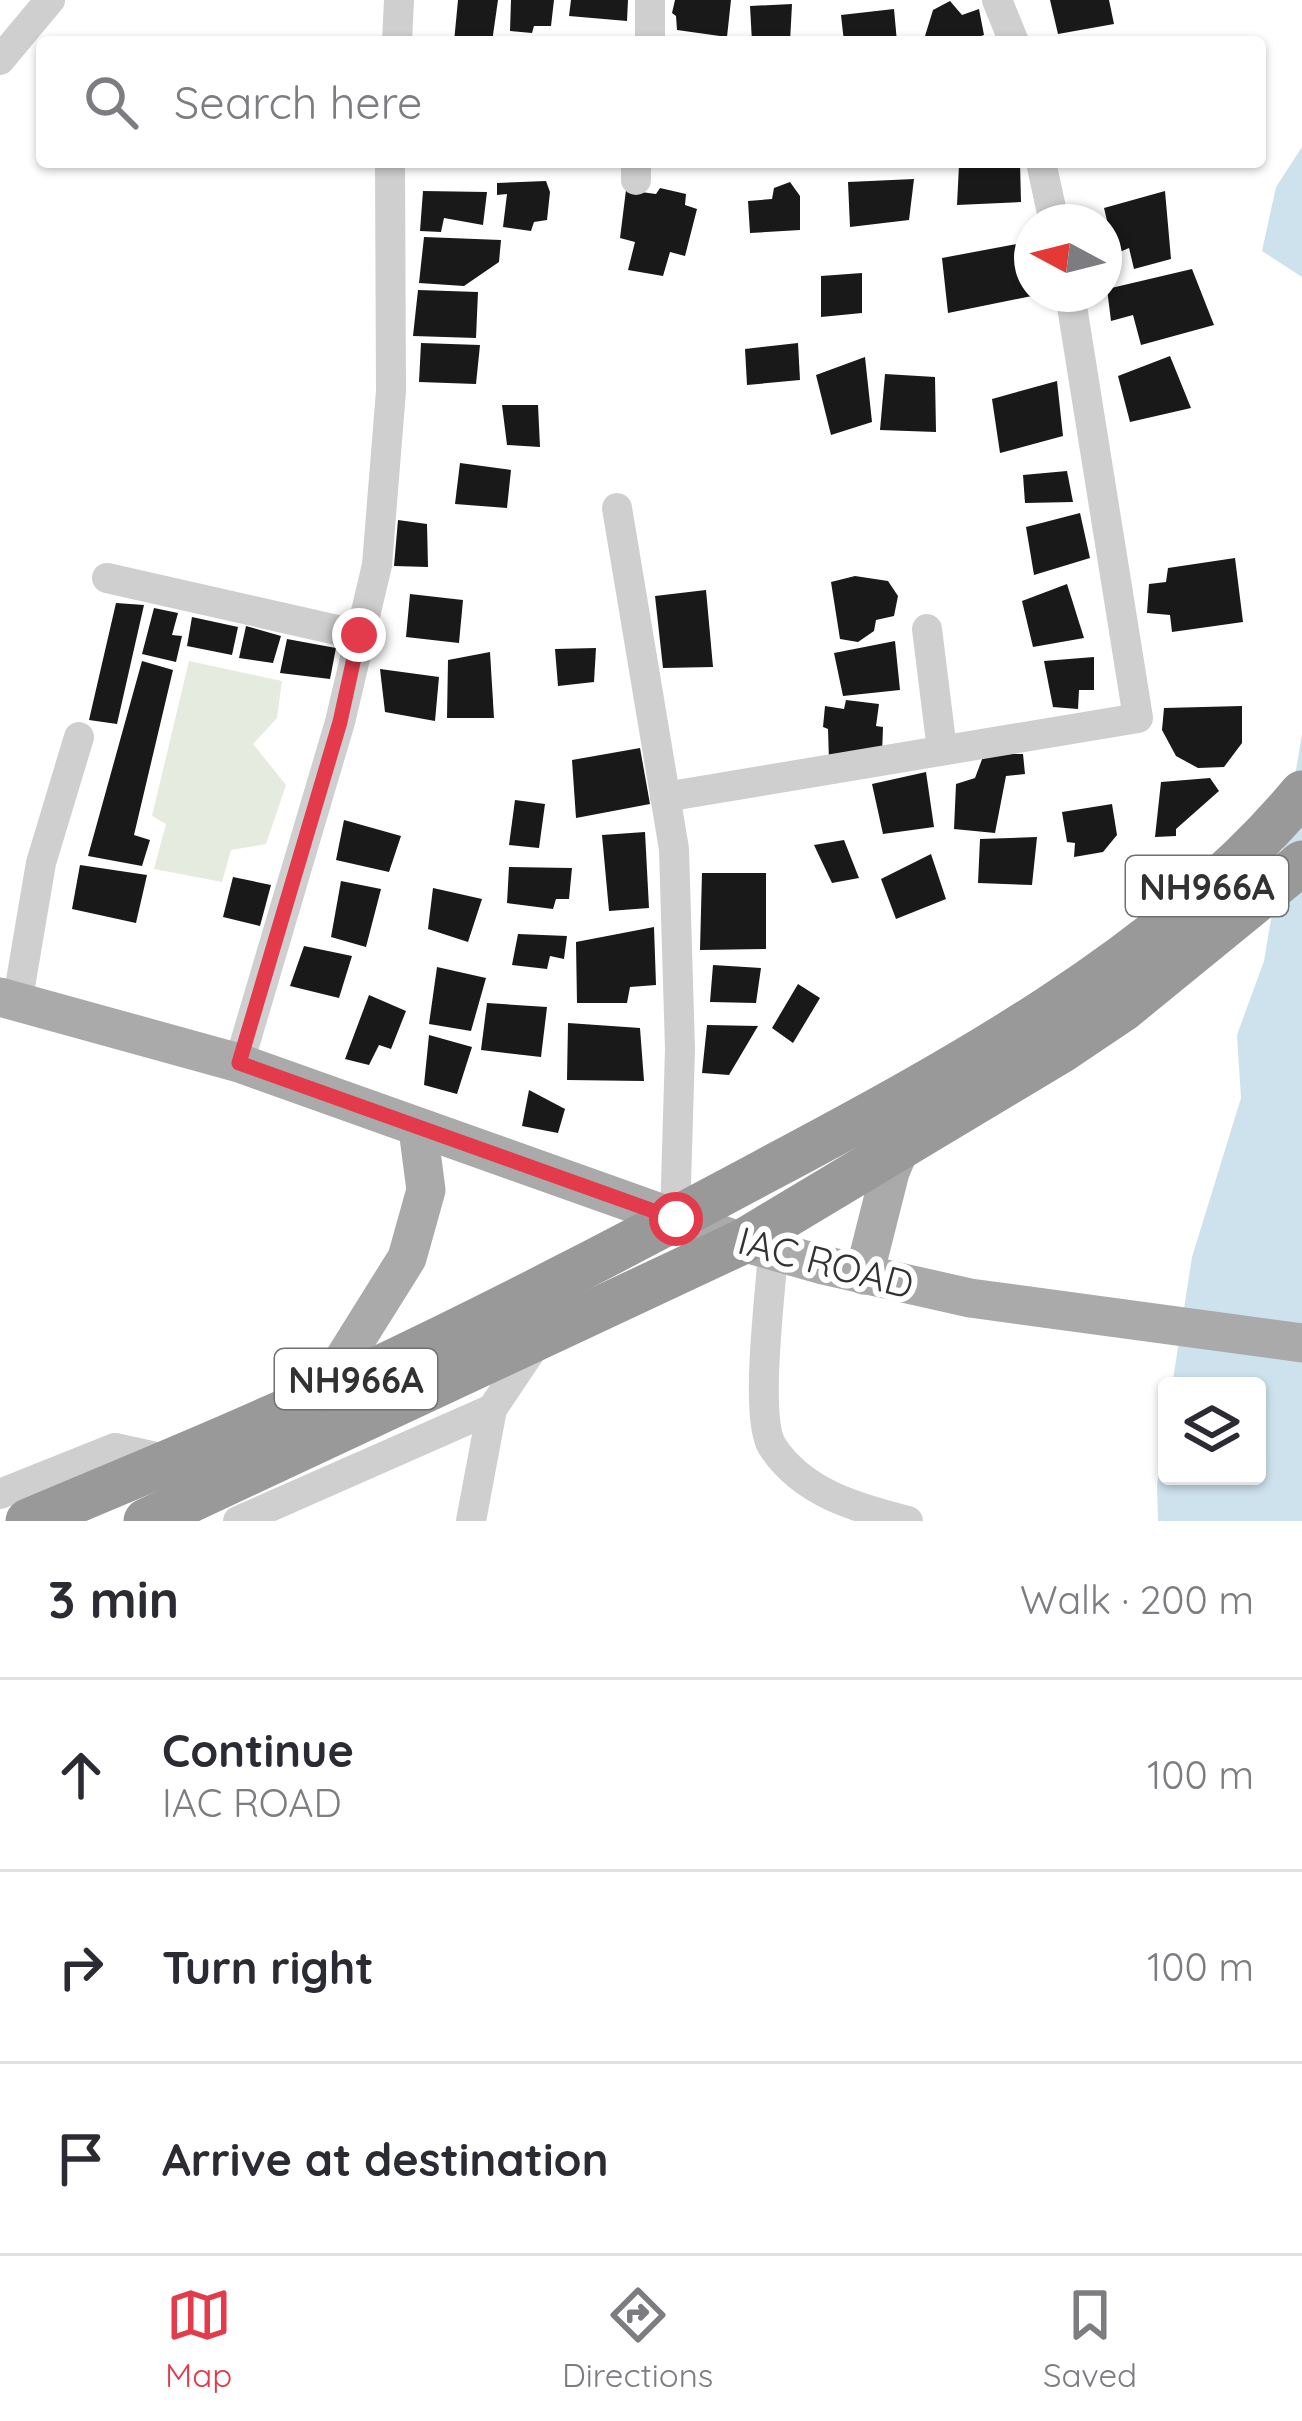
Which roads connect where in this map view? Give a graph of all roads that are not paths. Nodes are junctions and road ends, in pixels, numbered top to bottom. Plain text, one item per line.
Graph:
1 (50, 0) edge
2 (399, 0) edge
3 (650, 0) edge
4 (997, 0) edge
5 (397, 36) edge
6 (650, 36) edge
7 (1012, 36) edge
8 (0, 61) edge
9 (390, 168) edge
10 (1042, 168) edge
11 (1050, 204) edge
12 (1073, 312) edge
13 (617, 508) dead end
14 (107, 578) dead end
15 (926, 629) dead end
16 (359, 635) junction
17 (79, 737) dead end
18 (942, 750) junction
19 (1302, 793) edge
20 (665, 797) junction
21 (1302, 863) edge
22 (1114, 990) junction
23 (9, 1000) edge
24 (239, 1063) junction
25 (418, 1129) junction
26 (901, 1146) junction
27 (676, 1219) junction
28 (758, 1246) junction
29 (864, 1275) junction
30 (541, 1337) junction
31 (1302, 1343) edge
32 (322, 1394) junction
33 (492, 1409) junction
34 (172, 1460) junction
35 (0, 1494) edge
36 (28, 1521) edge
37 (146, 1521) edge
38 (238, 1521) edge
39 (471, 1521) edge
40 (908, 1521) edge

1 - 8 street
2 - 5 street
3 - 6 street
4 - 7 street
9 - 16 street
10 - 11 street
12 - 18 street
13 - 20 street
14 - 16 street
15 - 18 street
16 - 24 street
17 - 23 street
18 - 20 street
19 - 22 highway, NH966A
20 - 27 street
21 - 22 highway, NH966A
22 - 26 highway, NH966A
22 - 27 highway, NH966A
23 - 24 main road, IAC ROAD
24 - 25 main road, IAC ROAD
25 - 27 main road, IAC ROAD
25 - 32 main road
26 - 28 highway, NH966A
26 - 29 main road
27 - 28 main road, IAC ROAD
27 - 32 highway, NH966A
28 - 29 main road, IAC ROAD
28 - 30 highway, NH966A
28 - 40 street
29 - 31 main road, IAC ROAD
30 - 33 street
30 - 37 highway, NH966A
32 - 34 highway, NH966A
33 - 38 street
33 - 39 street
34 - 35 street
34 - 36 highway, NH966A

